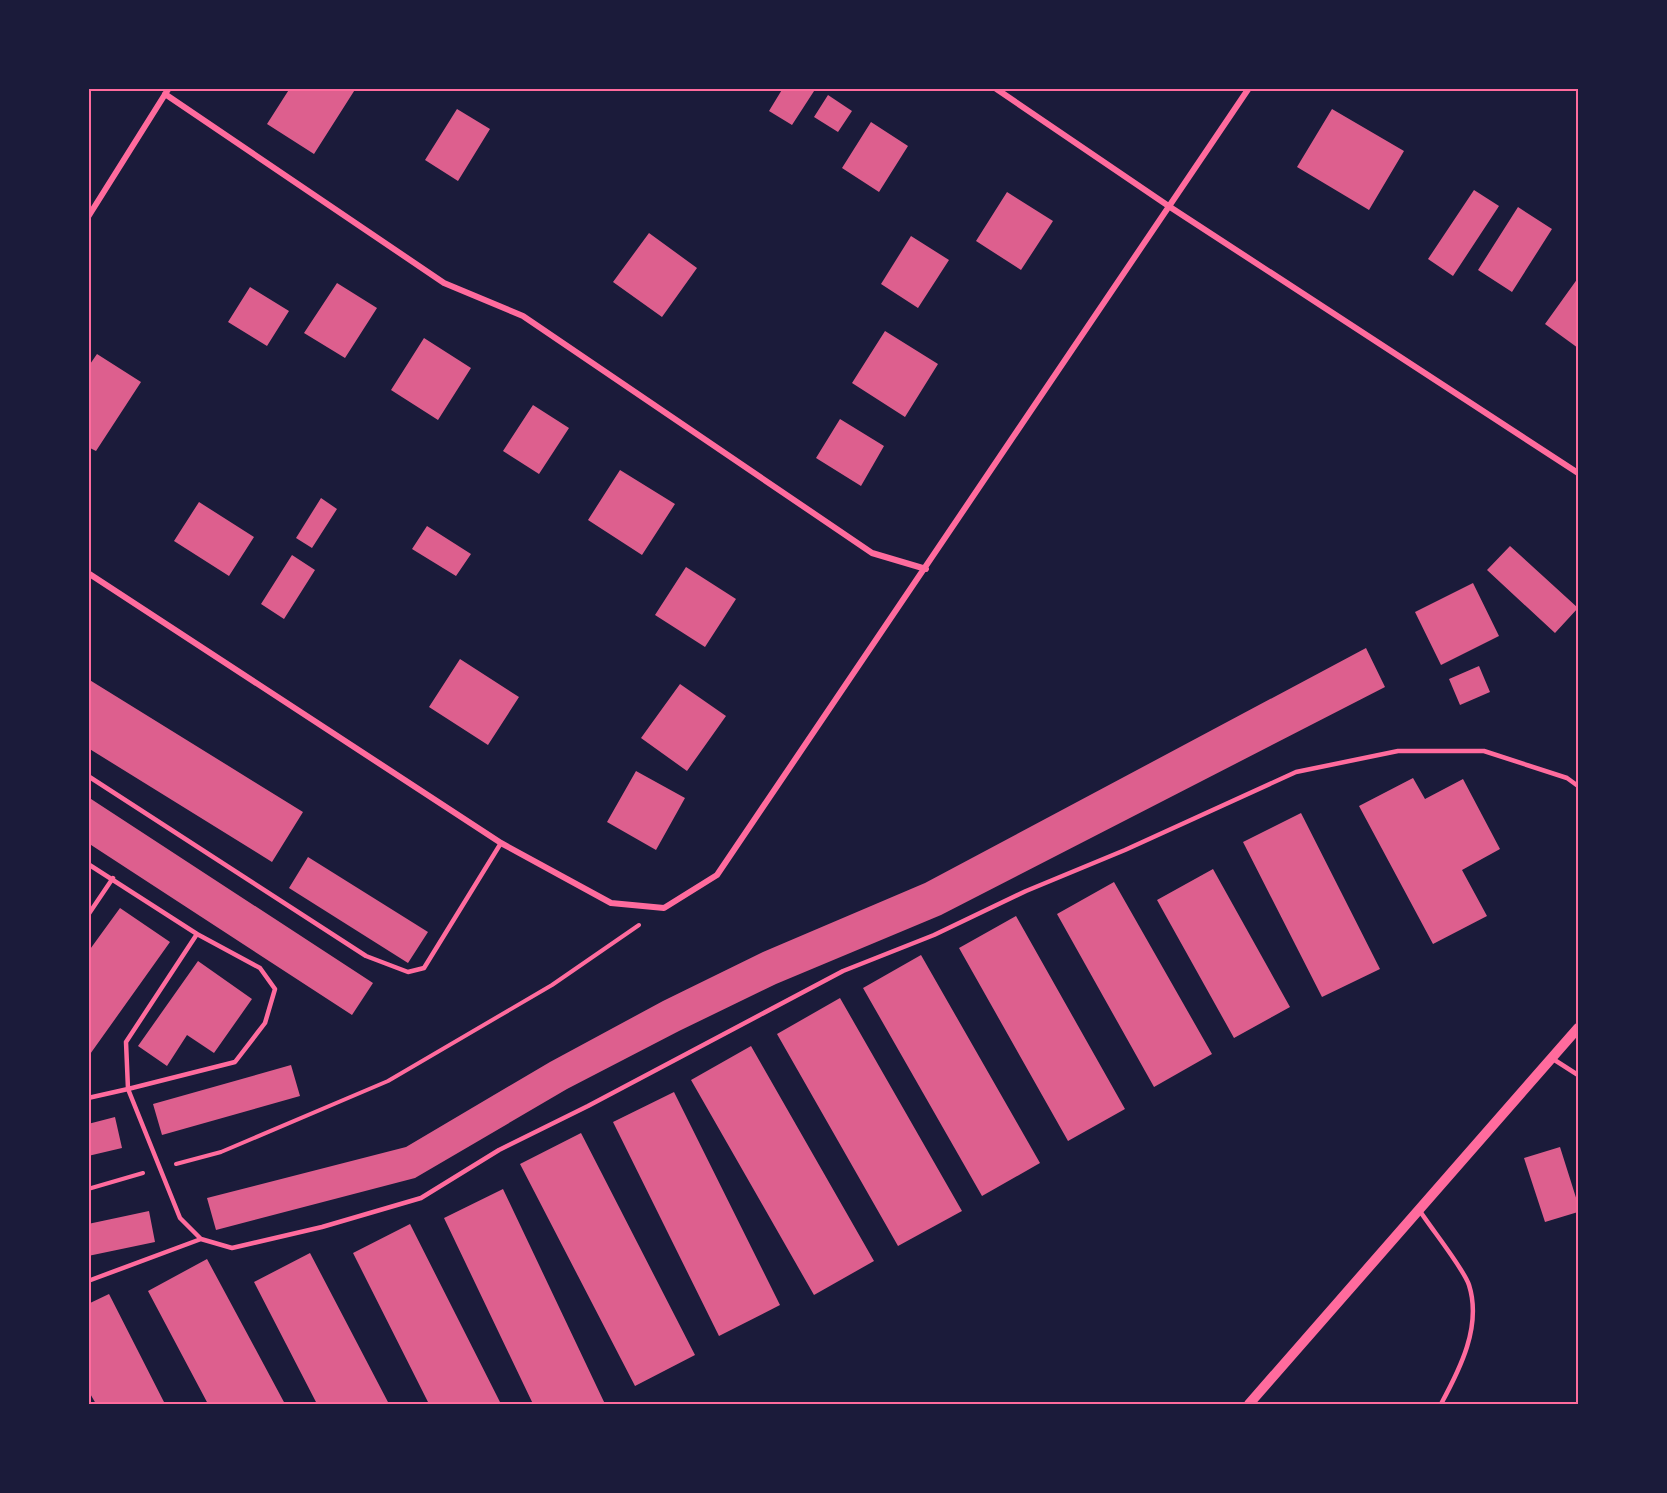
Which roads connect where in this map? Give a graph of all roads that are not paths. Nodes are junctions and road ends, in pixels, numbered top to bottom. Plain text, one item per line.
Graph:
1 (995, 88) edge
2 (1249, 88) edge
3 (167, 91) edge
4 (1170, 207) junction
5 (88, 217) edge
6 (1578, 473) edge
7 (926, 569) junction
8 (88, 573) edge
9 (88, 776) edge
10 (1578, 786) edge
11 (501, 843) junction
12 (88, 864) edge
13 (113, 878) junction
14 (88, 915) edge
15 (197, 934) junction
16 (1578, 1028) edge
17 (1553, 1059) junction
18 (1578, 1075) edge
19 (128, 1089) junction
20 (88, 1098) edge
21 (1418, 1208) junction
22 (201, 1239) junction
23 (88, 1281) edge
24 (1249, 1404) edge
25 (1441, 1404) edge

1 - 4 street
2 - 4 street
3 - 5 street
3 - 7 street
4 - 6 street
4 - 7 street
7 - 11 street
8 - 11 street
9 - 11 lane
10 - 22 lane
12 - 13 lane
13 - 14 lane
13 - 15 lane
15 - 19 lane
15 - 19 lane
16 - 17 street
17 - 18 lane
17 - 21 street
19 - 20 lane
19 - 22 lane
21 - 24 street
21 - 25 lane
22 - 23 lane

